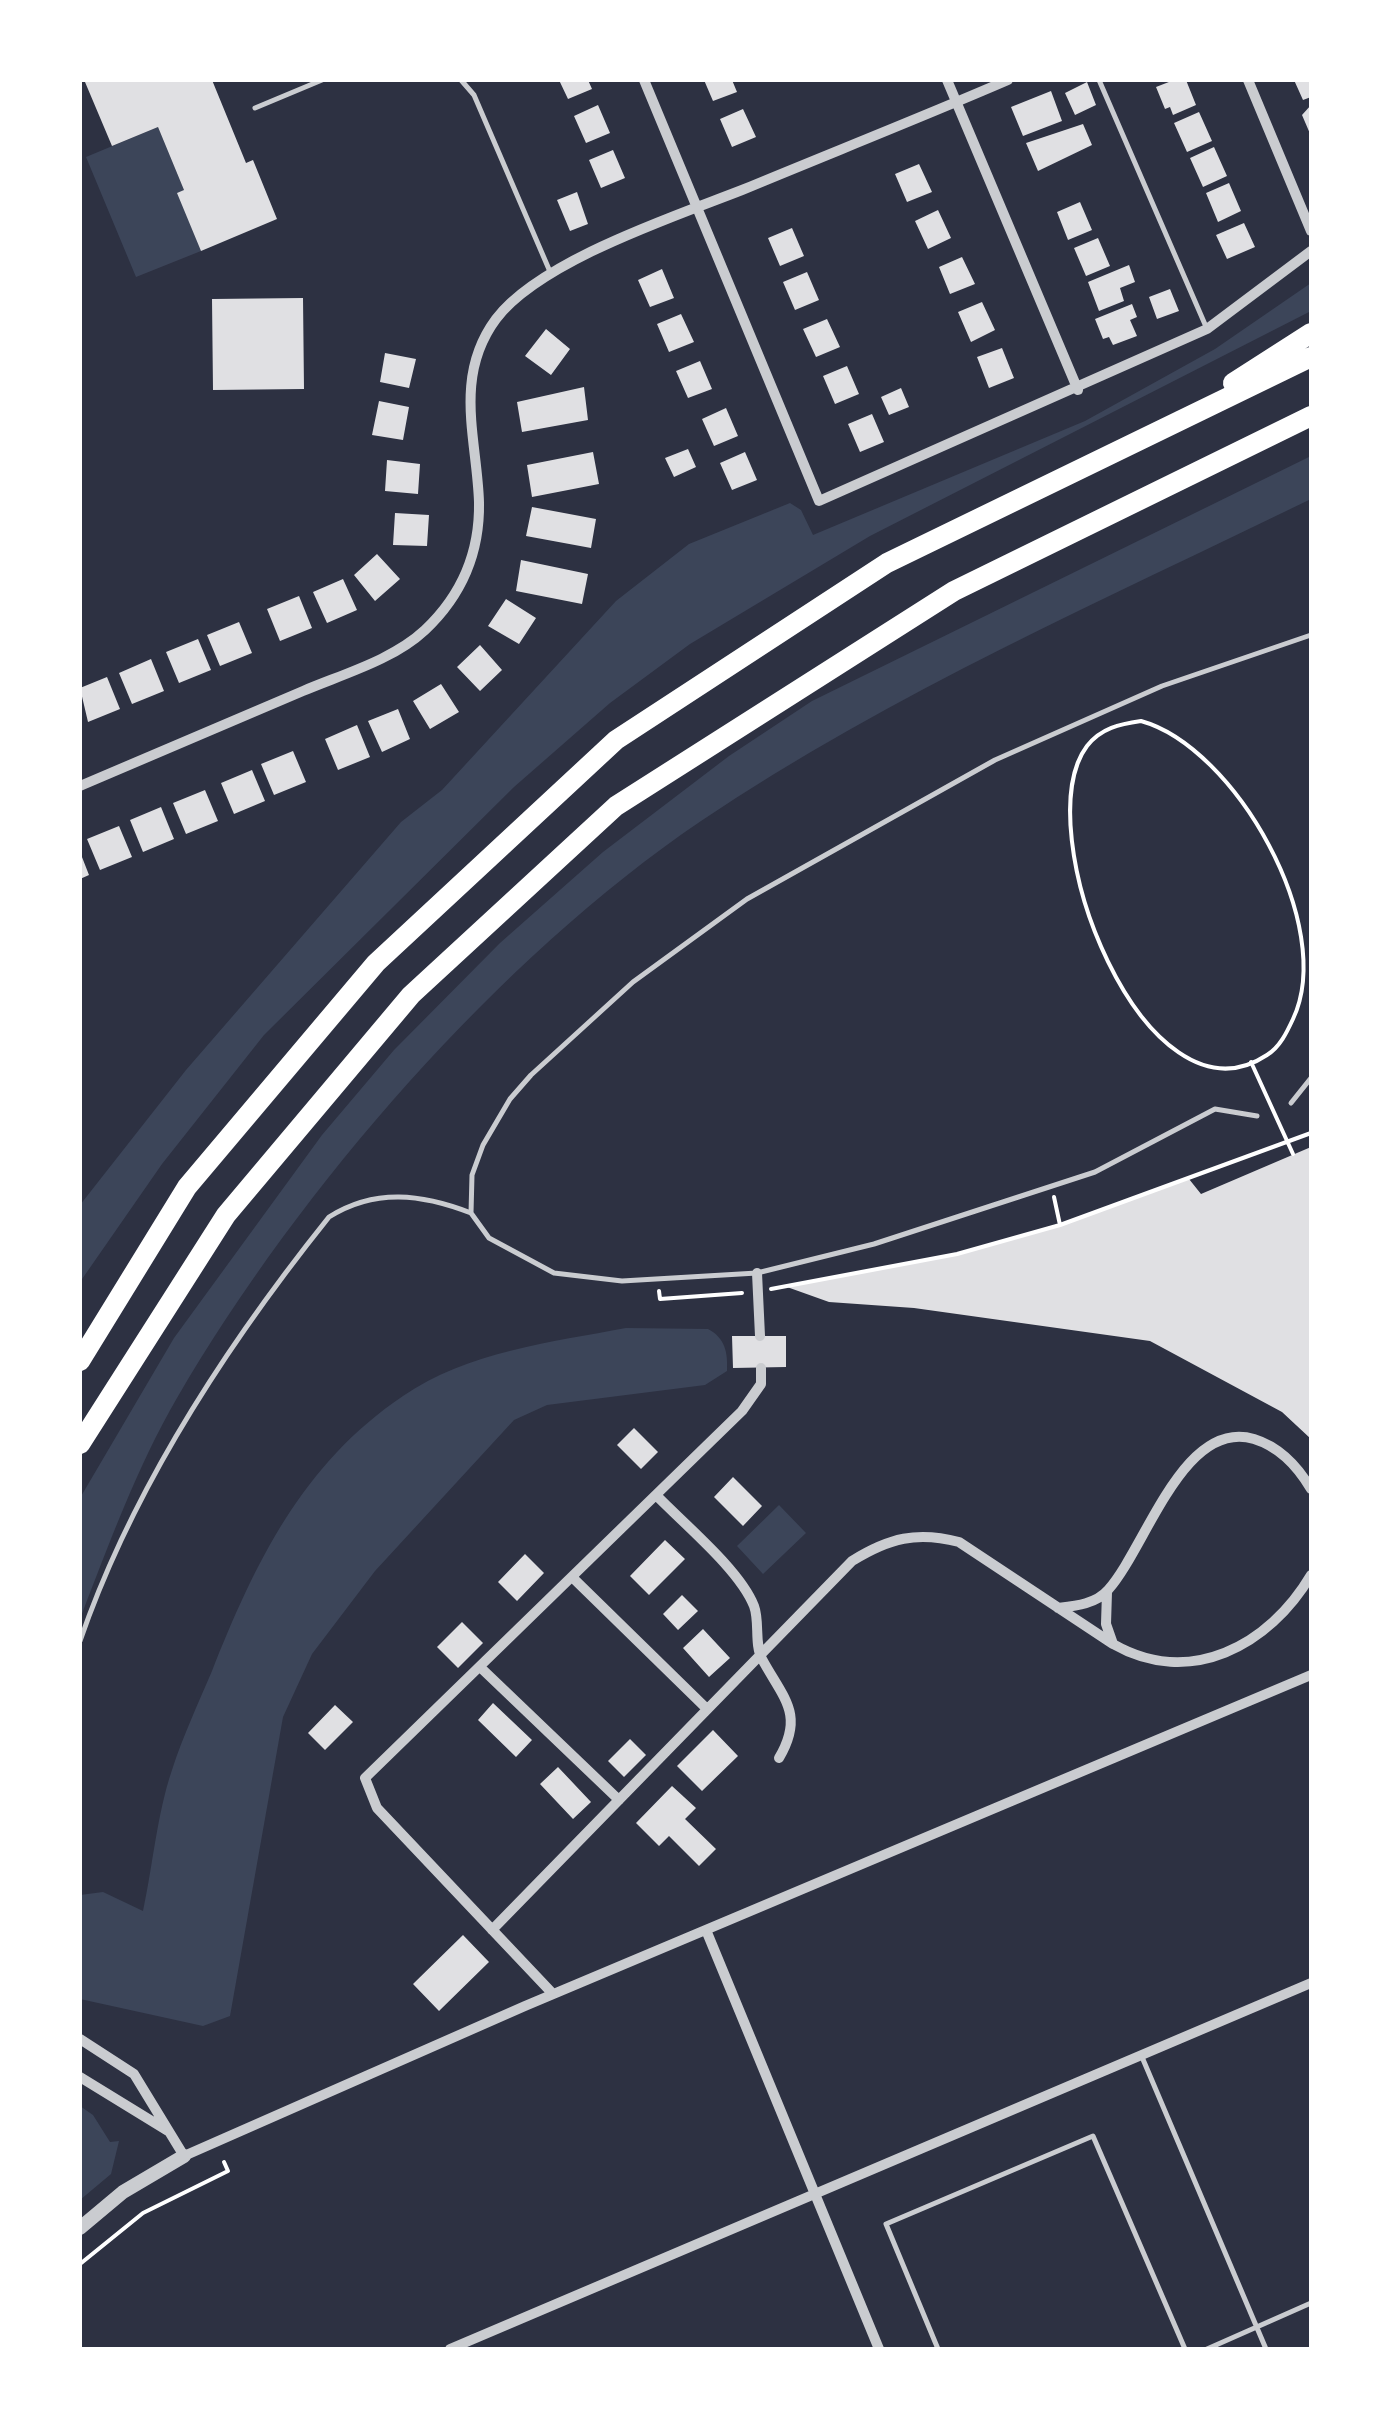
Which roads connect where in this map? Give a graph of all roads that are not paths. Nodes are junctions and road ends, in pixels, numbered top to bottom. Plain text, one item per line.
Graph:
1 (322, 80) edge
2 (460, 80) edge
3 (644, 80) edge
4 (947, 80) edge
5 (1008, 80) edge
6 (1099, 80) edge
7 (1248, 80) edge
8 (956, 102) junction
9 (255, 108) dead end
10 (698, 208) junction
11 (1311, 230) edge
12 (1311, 250) edge
13 (551, 274) junction
14 (1207, 330) junction
15 (1311, 333) edge
16 (1311, 358) edge
17 (1078, 390) junction
18 (1311, 416) edge
19 (1157, 432) junction
20 (1311, 635) edge
21 (80, 786) edge
22 (1311, 1078) edge
23 (1291, 1103) dead end
24 (1257, 1116) dead end
25 (471, 1213) junction
26 (757, 1273) junction
27 (760, 1336) dead end
28 (80, 1362) edge
29 (761, 1368) dead end
30 (80, 1444) edge
31 (1311, 1489) edge
32 (656, 1495) junction
33 (1311, 1575) edge
34 (572, 1577) junction
35 (1107, 1592) junction
36 (1058, 1608) junction
37 (80, 1641) edge
38 (1112, 1644) junction
39 (760, 1655) junction
40 (480, 1666) junction
41 (1311, 1675) edge
42 (707, 1710) junction
43 (779, 1758) dead end
44 (619, 1800) junction
45 (492, 1930) junction
46 (706, 1930) junction
47 (1311, 1983) edge
48 (553, 1994) junction
49 (80, 2039) edge
50 (1140, 2054) junction
51 (80, 2078) edge
52 (169, 2131) junction
53 (184, 2156) junction
54 (814, 2191) junction
55 (80, 2228) edge
56 (1311, 2303) edge
57 (1257, 2328) junction
58 (450, 2349) edge
59 (880, 2349) edge
60 (938, 2349) edge
61 (1185, 2349) edge
62 (1206, 2349) edge
63 (1266, 2349) edge

1 - 9 lane
2 - 13 lane
3 - 10 street
4 - 8 street
5 - 8 street
6 - 14 lane
7 - 11 street
8 - 10 street
8 - 17 street
10 - 13 street
10 - 17 street
12 - 14 street
13 - 21 street
14 - 17 street
15 - 19 highway
16 - 19 highway
18 - 30 highway
19 - 28 highway
20 - 25 lane
22 - 23 lane
24 - 26 lane
25 - 26 lane
25 - 37 lane
26 - 27 street
29 - 32 street
31 - 35 street
32 - 34 street
32 - 39 street
33 - 38 street
34 - 40 street
34 - 42 street
35 - 36 street
35 - 38 street
36 - 38 street
36 - 39 street
39 - 42 street
39 - 43 street
40 - 44 street
40 - 45 street
41 - 46 street
42 - 44 street
44 - 45 street
45 - 48 street
46 - 48 street
46 - 54 street
47 - 50 street
48 - 53 street
49 - 52 street
50 - 54 street
50 - 57 lane
51 - 52 street
52 - 53 street
53 - 55 street
54 - 58 street
54 - 59 street
56 - 57 lane
57 - 62 lane
57 - 63 lane
60 - 61 lane

